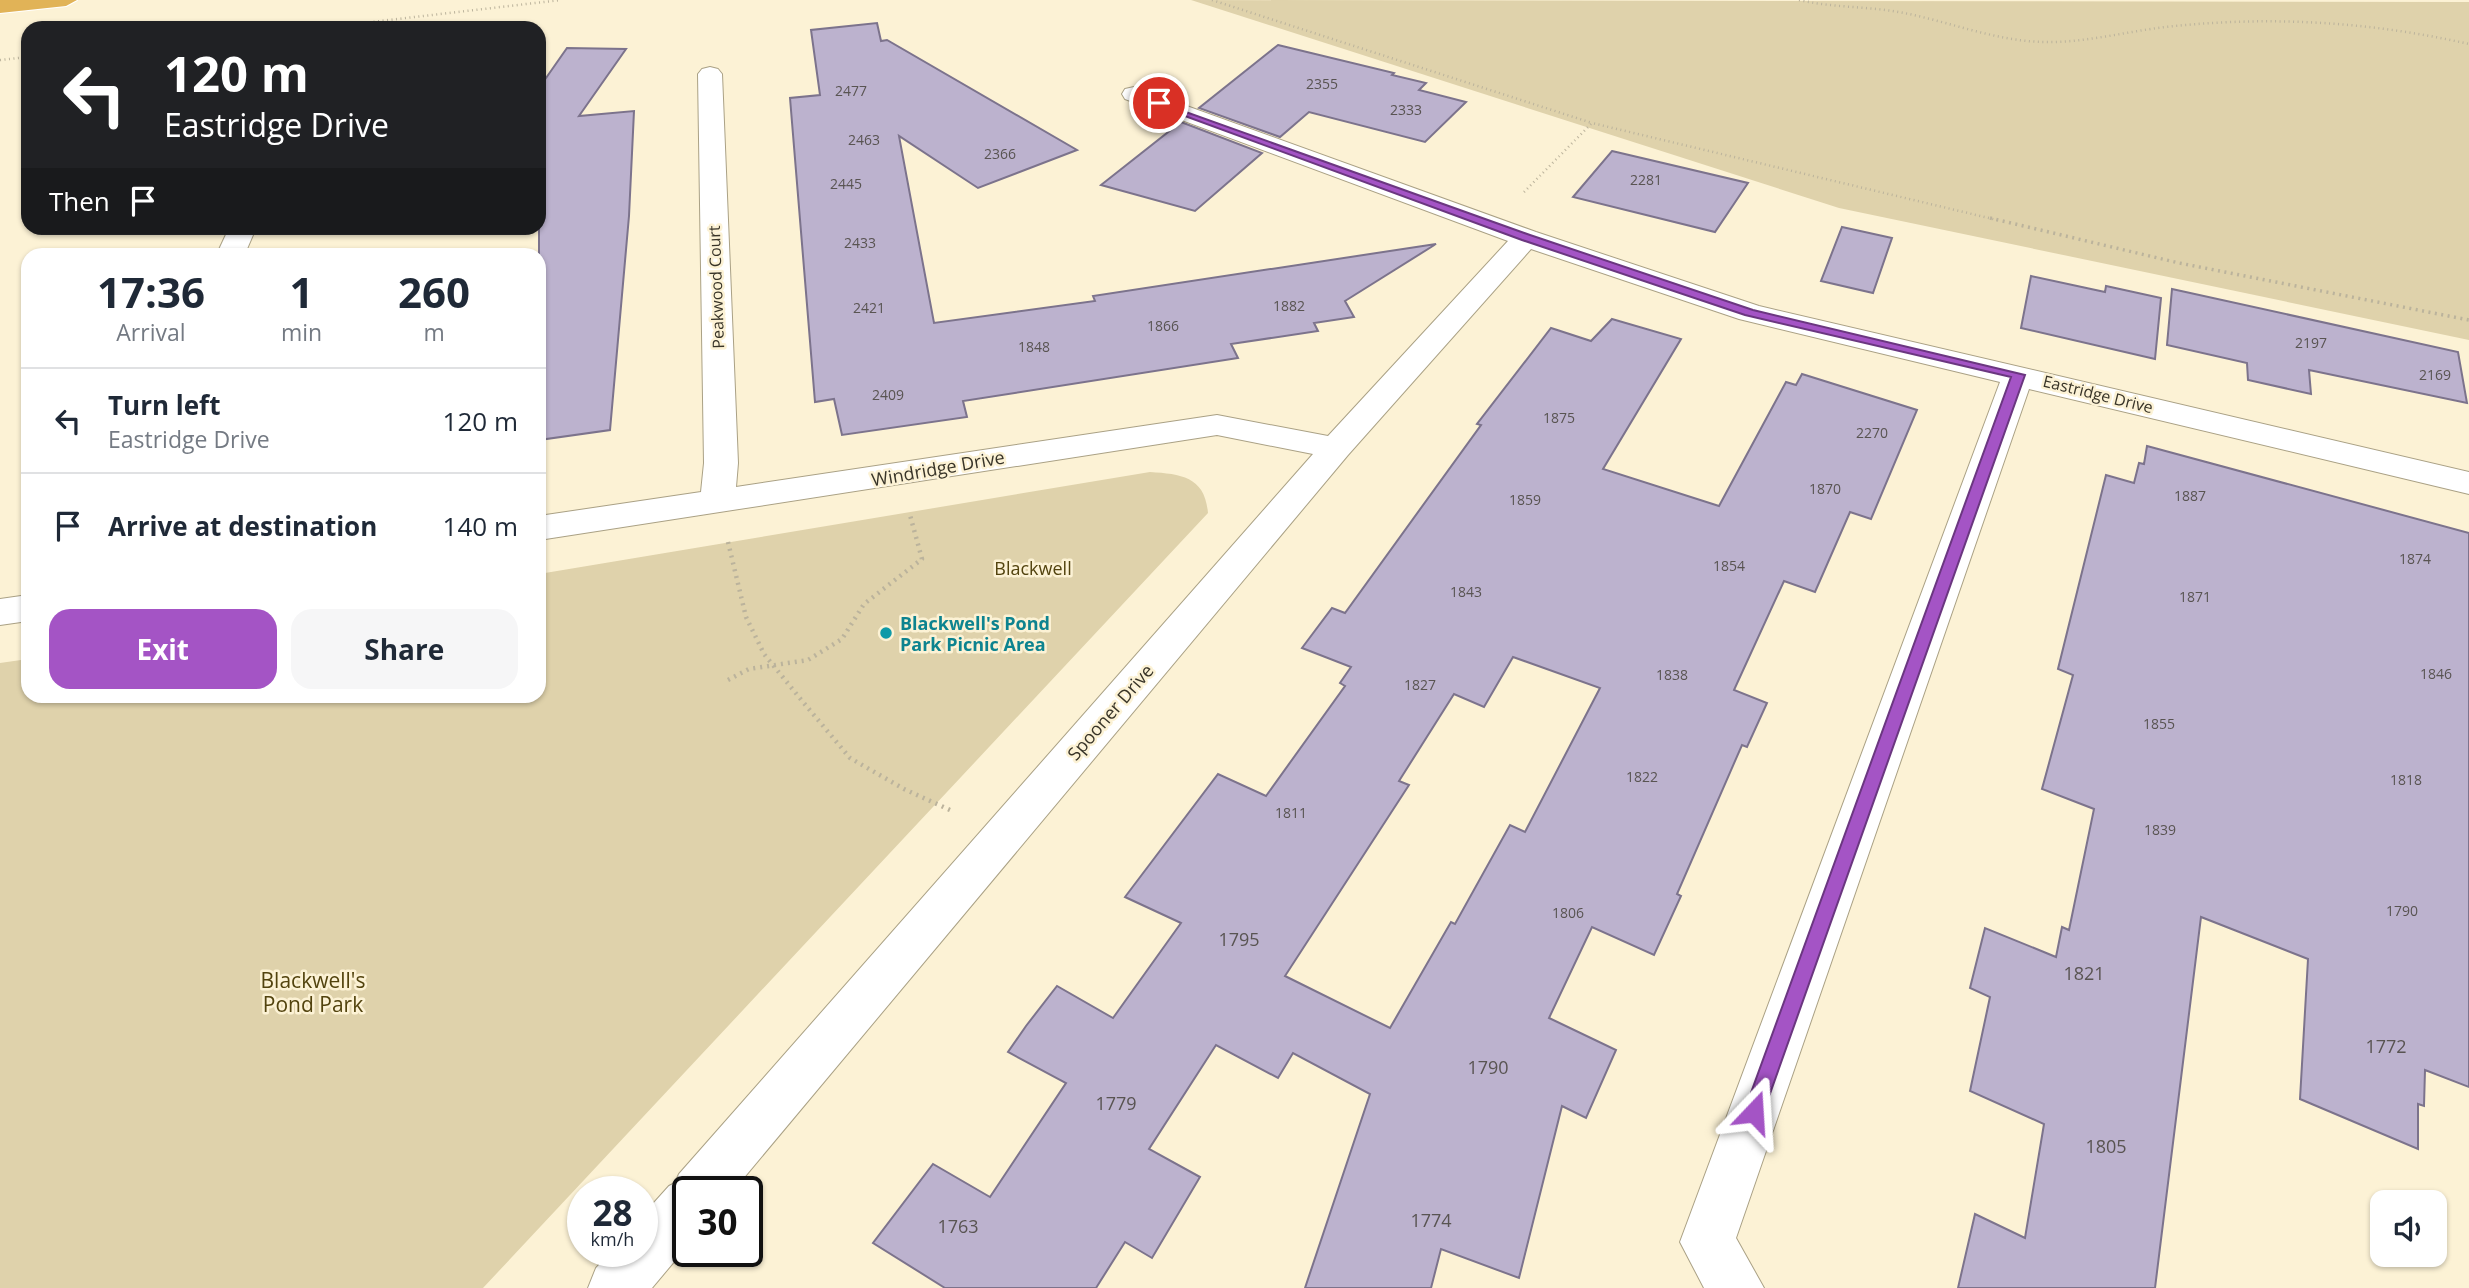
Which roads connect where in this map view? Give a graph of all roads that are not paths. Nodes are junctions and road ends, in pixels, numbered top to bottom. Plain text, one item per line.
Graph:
1 (66, 0) edge
2 (0, 6) edge
3 (710, 74) dead end
4 (1134, 94) dead end
5 (1526, 238) junction
6 (2018, 375) junction
7 (1336, 448) junction
8 (2469, 483) edge
9 (718, 500) junction
10 (546, 527) edge
11 (21, 609) edge
12 (0, 612) edge
13 (712, 1176) edge
14 (672, 1223) edge
15 (616, 1288) edge
16 (1736, 1288) edge

1 - 2 highway
3 - 9 street, Peakwood Court
4 - 5 street, Eastridge Drive
5 - 6 street, Eastridge Drive
5 - 7 street, Spooner Drive
6 - 8 street, Eastridge Drive
6 - 16 street
7 - 9 street, Windridge Drive
7 - 13 street, Spooner Drive
9 - 10 street, Windridge Drive
11 - 12 street
14 - 15 street

